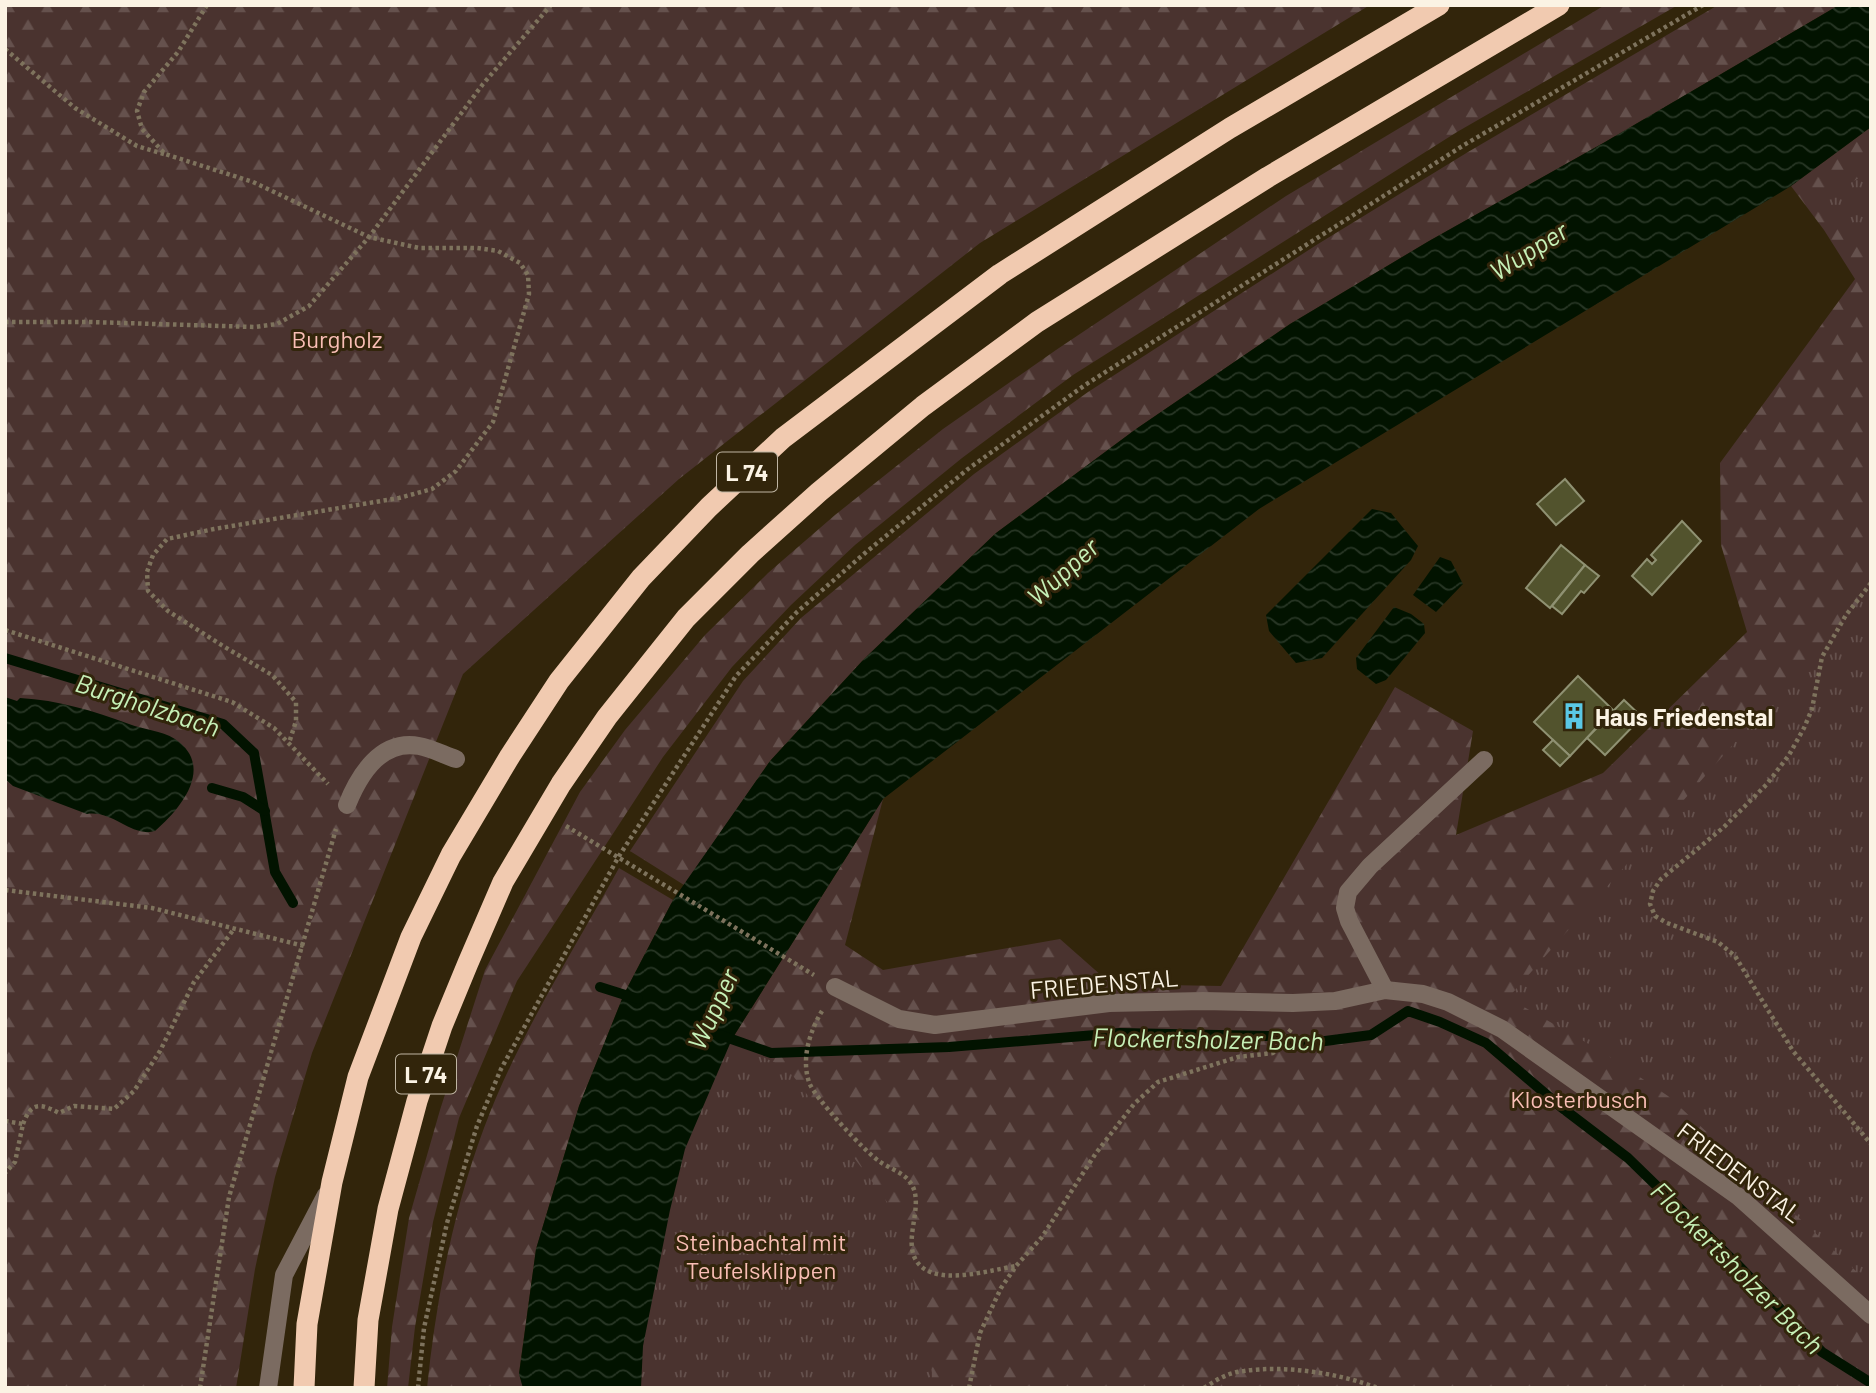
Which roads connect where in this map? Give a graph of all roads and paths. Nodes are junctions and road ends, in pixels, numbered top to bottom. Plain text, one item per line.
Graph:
1 (207, 5) edge
2 (551, 5) edge
3 (1439, 5) edge
4 (1559, 5) edge
5 (1703, 5) edge
6 (5, 48) edge
7 (165, 154) junction
8 (369, 237) junction
9 (5, 321) edge
10 (1871, 583) edge
11 (5, 629) edge
12 (289, 743) junction
13 (456, 759) dead end
14 (1485, 760) dead end
15 (347, 805) junction
16 (562, 824) dead end
17 (619, 856) junction
18 (5, 890) edge
19 (234, 929) junction
20 (304, 946) junction
21 (835, 987) joint
22 (1385, 990) junction
23 (1293, 1027) dead end
24 (809, 1036) dead end
25 (5, 1121) edge
26 (23, 1124) junction
27 (1871, 1144) edge
28 (5, 1173) edge
29 (332, 1182) junction
30 (1016, 1266) junction
31 (1871, 1315) edge
32 (200, 1388) edge
33 (268, 1388) edge
34 (304, 1388) edge
35 (364, 1388) edge
36 (418, 1388) edge
37 (969, 1388) edge
38 (1204, 1388) edge
39 (1377, 1388) edge

1 - 7 path
2 - 8 path
3 - 29 highway, L 74
4 - 35 highway, L 74
5 - 17 path
6 - 7 path
7 - 8 path
8 - 9 path
8 - 12 path
10 - 27 path
11 - 12 path
12 - 15 path
13 - 15 lane
14 - 22 lane
15 - 20 path
16 - 17 path
17 - 21 path
17 - 36 path
18 - 19 path
19 - 20 path
19 - 26 path
20 - 32 path
21 - 22 lane, FRIEDENSTAL
22 - 31 lane, FRIEDENSTAL
23 - 30 path
24 - 30 path
25 - 26 path
26 - 28 path
29 - 33 lane
29 - 34 highway, L 74
30 - 37 path
38 - 39 path

